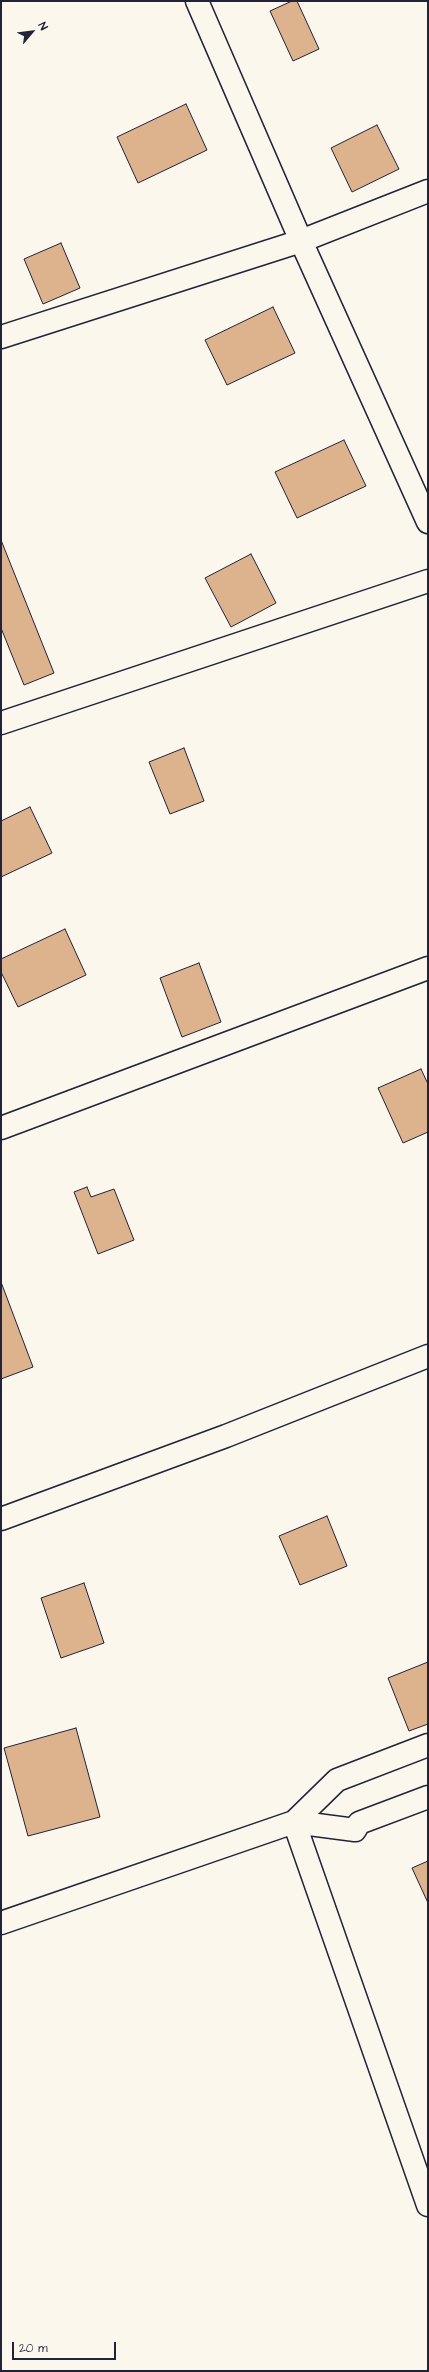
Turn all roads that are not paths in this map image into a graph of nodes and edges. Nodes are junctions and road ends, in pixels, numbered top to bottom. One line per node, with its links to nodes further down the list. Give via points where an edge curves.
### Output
1 (197, 1): 3 (street)
2 (428, 191): 3 (street)
3 (301, 241): 4 (street); 5 (street)
4 (1, 337)
5 (428, 522)
6 (428, 581): 7 (street)
7 (1, 723)
8 (428, 968): 9 (street)
9 (1, 1128)
10 (428, 1356): 11 (street, via 226,1436)
11 (1, 1520)
12 (428, 1745): 14 (street, via 337,1780)
13 (428, 1797): 14 (street, via 359,1823 355,1830)
14 (294, 1822): 15 (street); 16 (street)
15 (1, 1923)
16 (428, 2205)

